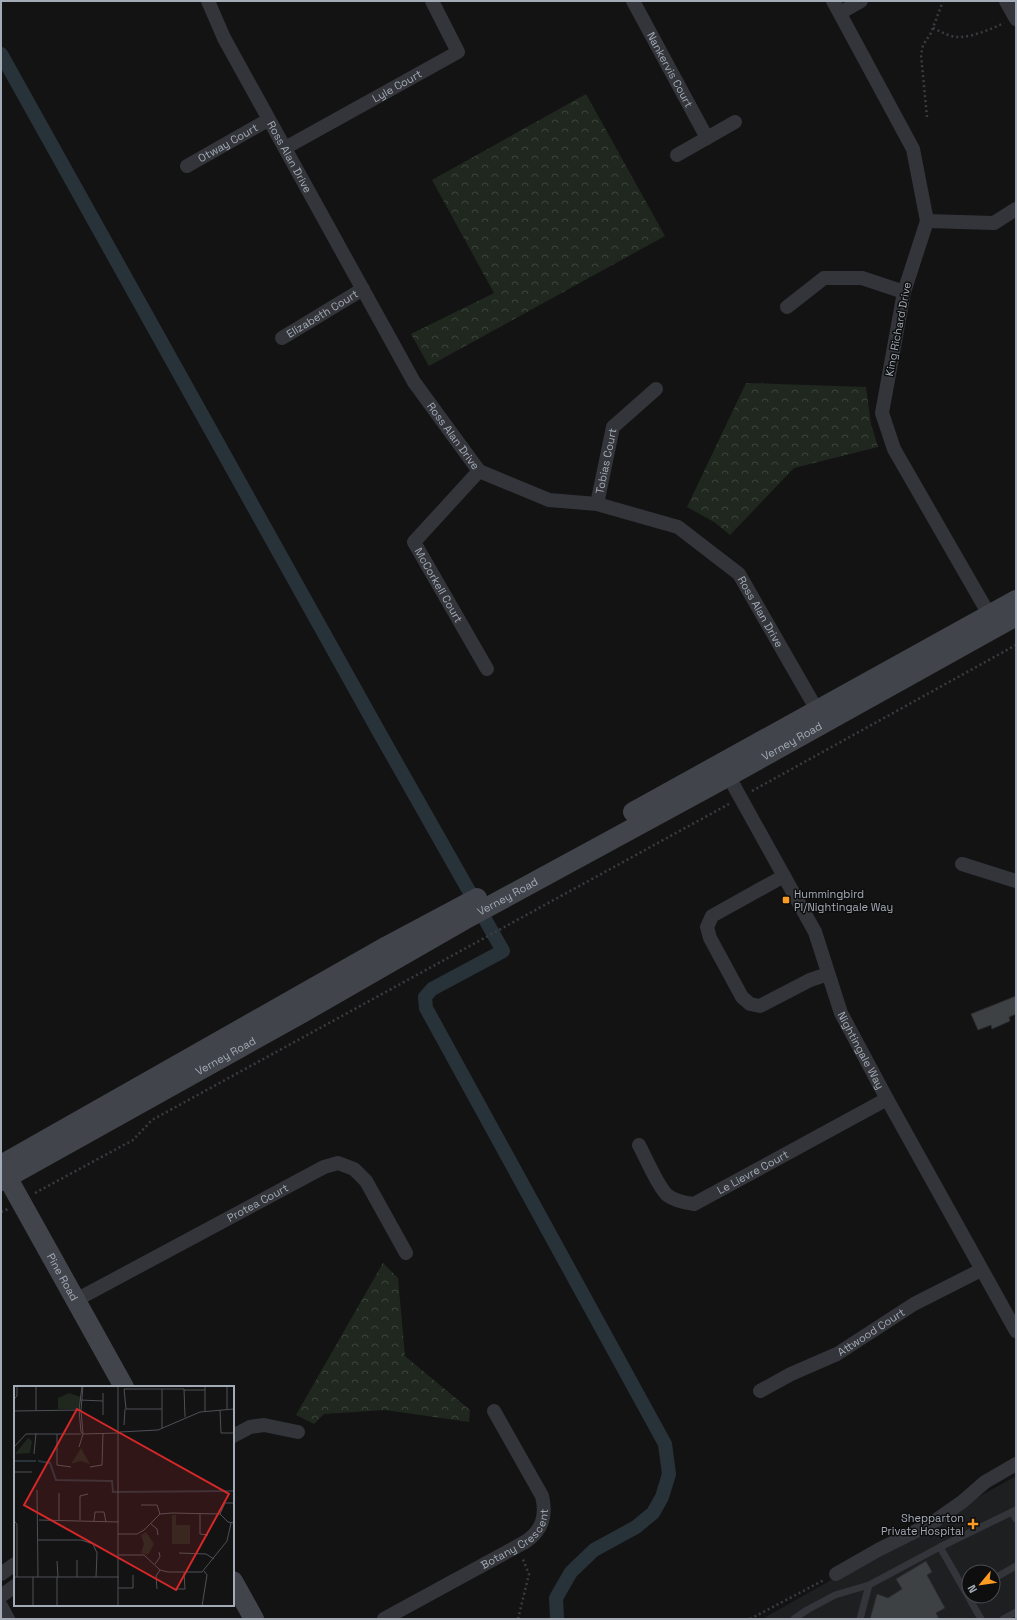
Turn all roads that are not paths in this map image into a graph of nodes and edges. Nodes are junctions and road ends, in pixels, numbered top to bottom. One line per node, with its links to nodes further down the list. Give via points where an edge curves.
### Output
1 (208, 1): 8 (street, Ross Alan Drive, via 224,38)
2 (432, 1): 11 (street, Lyle Court, via 458,52)
3 (633, 1): 10 (street, Nankervis Court)
4 (861, 1): 6 (street)
5 (1006, 1): 7 (street)
6 (836, 7): 15 (street, King Richard Drive, via 913,149)
7 (1016, 18)
8 (268, 120): 11 (street, Ross Alan Drive); 13 (street, Otway Court)
9 (735, 122): 10 (street)
10 (707, 138): 12 (street)
11 (285, 148): 16 (street, Ross Alan Drive)
12 (677, 155)
13 (187, 166)
14 (1016, 209): 15 (street, via 994,223)
15 (927, 221): 17 (street, King Richard Drive)
16 (363, 290): 19 (street, Elizabeth Court); 21 (street, Ross Alan Drive, via 414,382)
17 (904, 292): 18 (street, via 862,278 824,278); 25 (street, King Richard Drive, via 882,413 894,449)
18 (787, 307)
19 (282, 338)
20 (656, 389): 22 (street, Tobias Court, via 613,427)
21 (479, 471): 22 (street, Ross Alan Drive, via 549,500); 26 (street, McCorkell Court, via 414,542)
22 (597, 504): 27 (street, Ross Alan Drive, via 678,527 739,574)
23 (1016, 600): 25 (street, Verney Road)
24 (1016, 616): 25 (street, Verney Road)
25 (993, 621): 27 (street, Verney Road)
26 (487, 669)
27 (820, 716): 28 (street, Verney Road)
28 (725, 769): 30 (street, Nightingale Way); 35 (street, Verney Road, via 461,914 304,1012)
29 (962, 864): 31 (street)
30 (784, 876): 32 (street, Nightingale Way, via 816,932); 32 (street, via 712,916 707,927 710,938 742,997 753,1006 763,1005 810,980)
31 (1016, 881)
32 (828, 974): 33 (street, Nightingale Way, via 841,1013)
33 (887, 1099): 34 (street, Le Lievre Court, via 694,1204 681,1202 668,1195); 37 (street, Nightingale Way)
34 (639, 1145)
35 (3, 1172): 38 (street, Pine Road)
36 (406, 1253): 38 (street, Protea Court, via 366,1181 354,1169 338,1163 324,1167)
37 (981, 1270): 39 (street, Nightingale Way); 41 (street, Attwood Court, via 914,1304 837,1354 797,1371)
38 (76, 1300): 40 (street, Pine Road)
39 (1016, 1331)
40 (123, 1386)
41 (760, 1391)
42 (494, 1411): 64 (street, Botany Crescent, via 542,1496 544,1517 539,1530 530,1538)
43 (298, 1432): 44 (street, via 264,1425 250,1426)
44 (234, 1435)
45 (1016, 1464): 52 (street, via 985,1482 932,1523)
46 (1014, 1511): 47 (lane); 48 (lane)
47 (1016, 1519)
48 (940, 1547): 54 (lane); 56 (lane)
49 (14, 1565): 51 (street)
50 (1016, 1566): 53 (lane)
51 (1, 1574)
52 (836, 1574)
53 (1001, 1574)
54 (961, 1581)
55 (234, 1583): 63 (street)
56 (869, 1585): 65 (lane, via 835,1595); 66 (lane)
57 (14, 1587): 58 (street)
58 (1, 1596)
59 (974, 1604): 67 (lane)
60 (1, 1606): 62 (street)
61 (1016, 1612): 68 (lane)
62 (8, 1619)
63 (254, 1619)
64 (384, 1619)
65 (794, 1619)
66 (860, 1619)
67 (981, 1619)
68 (1003, 1619)

